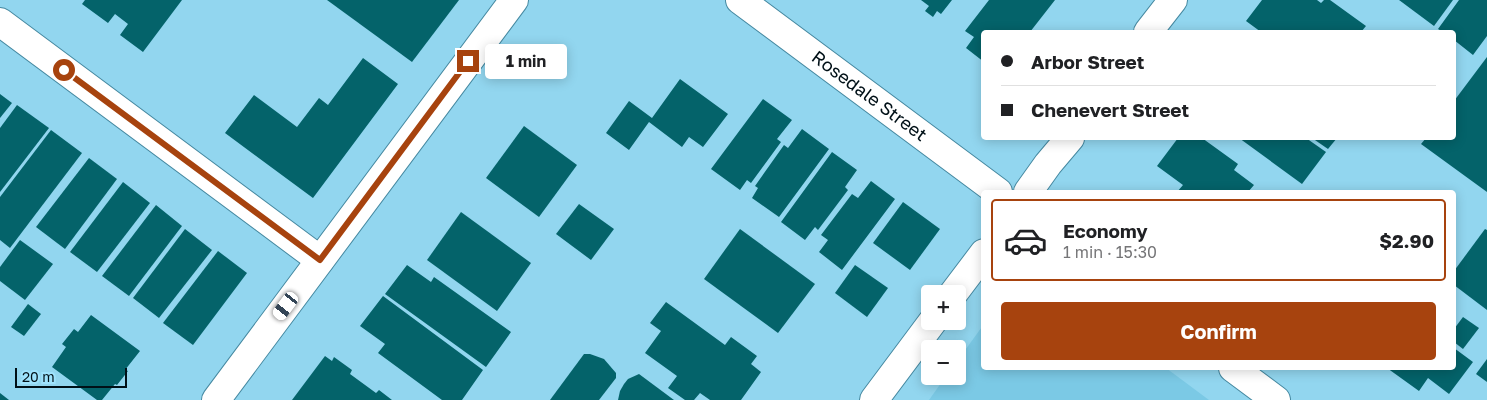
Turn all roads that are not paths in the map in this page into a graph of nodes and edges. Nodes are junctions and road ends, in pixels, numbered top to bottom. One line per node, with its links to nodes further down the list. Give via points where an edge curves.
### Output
1 (514, 0): 10 (street)
2 (740, 0): 7 (street, Rosedale Street)
3 (1172, 0): 5 (street)
4 (0, 22): 10 (street)
5 (1150, 30)
6 (1068, 140): 8 (street)
7 (995, 190)
8 (1029, 190)
9 (981, 257): 11 (street)
10 (320, 260): 14 (street)
11 (961, 285)
12 (926, 330): 15 (street)
13 (1236, 370): 16 (street)
14 (216, 400)
15 (874, 400)
16 (1276, 400)

